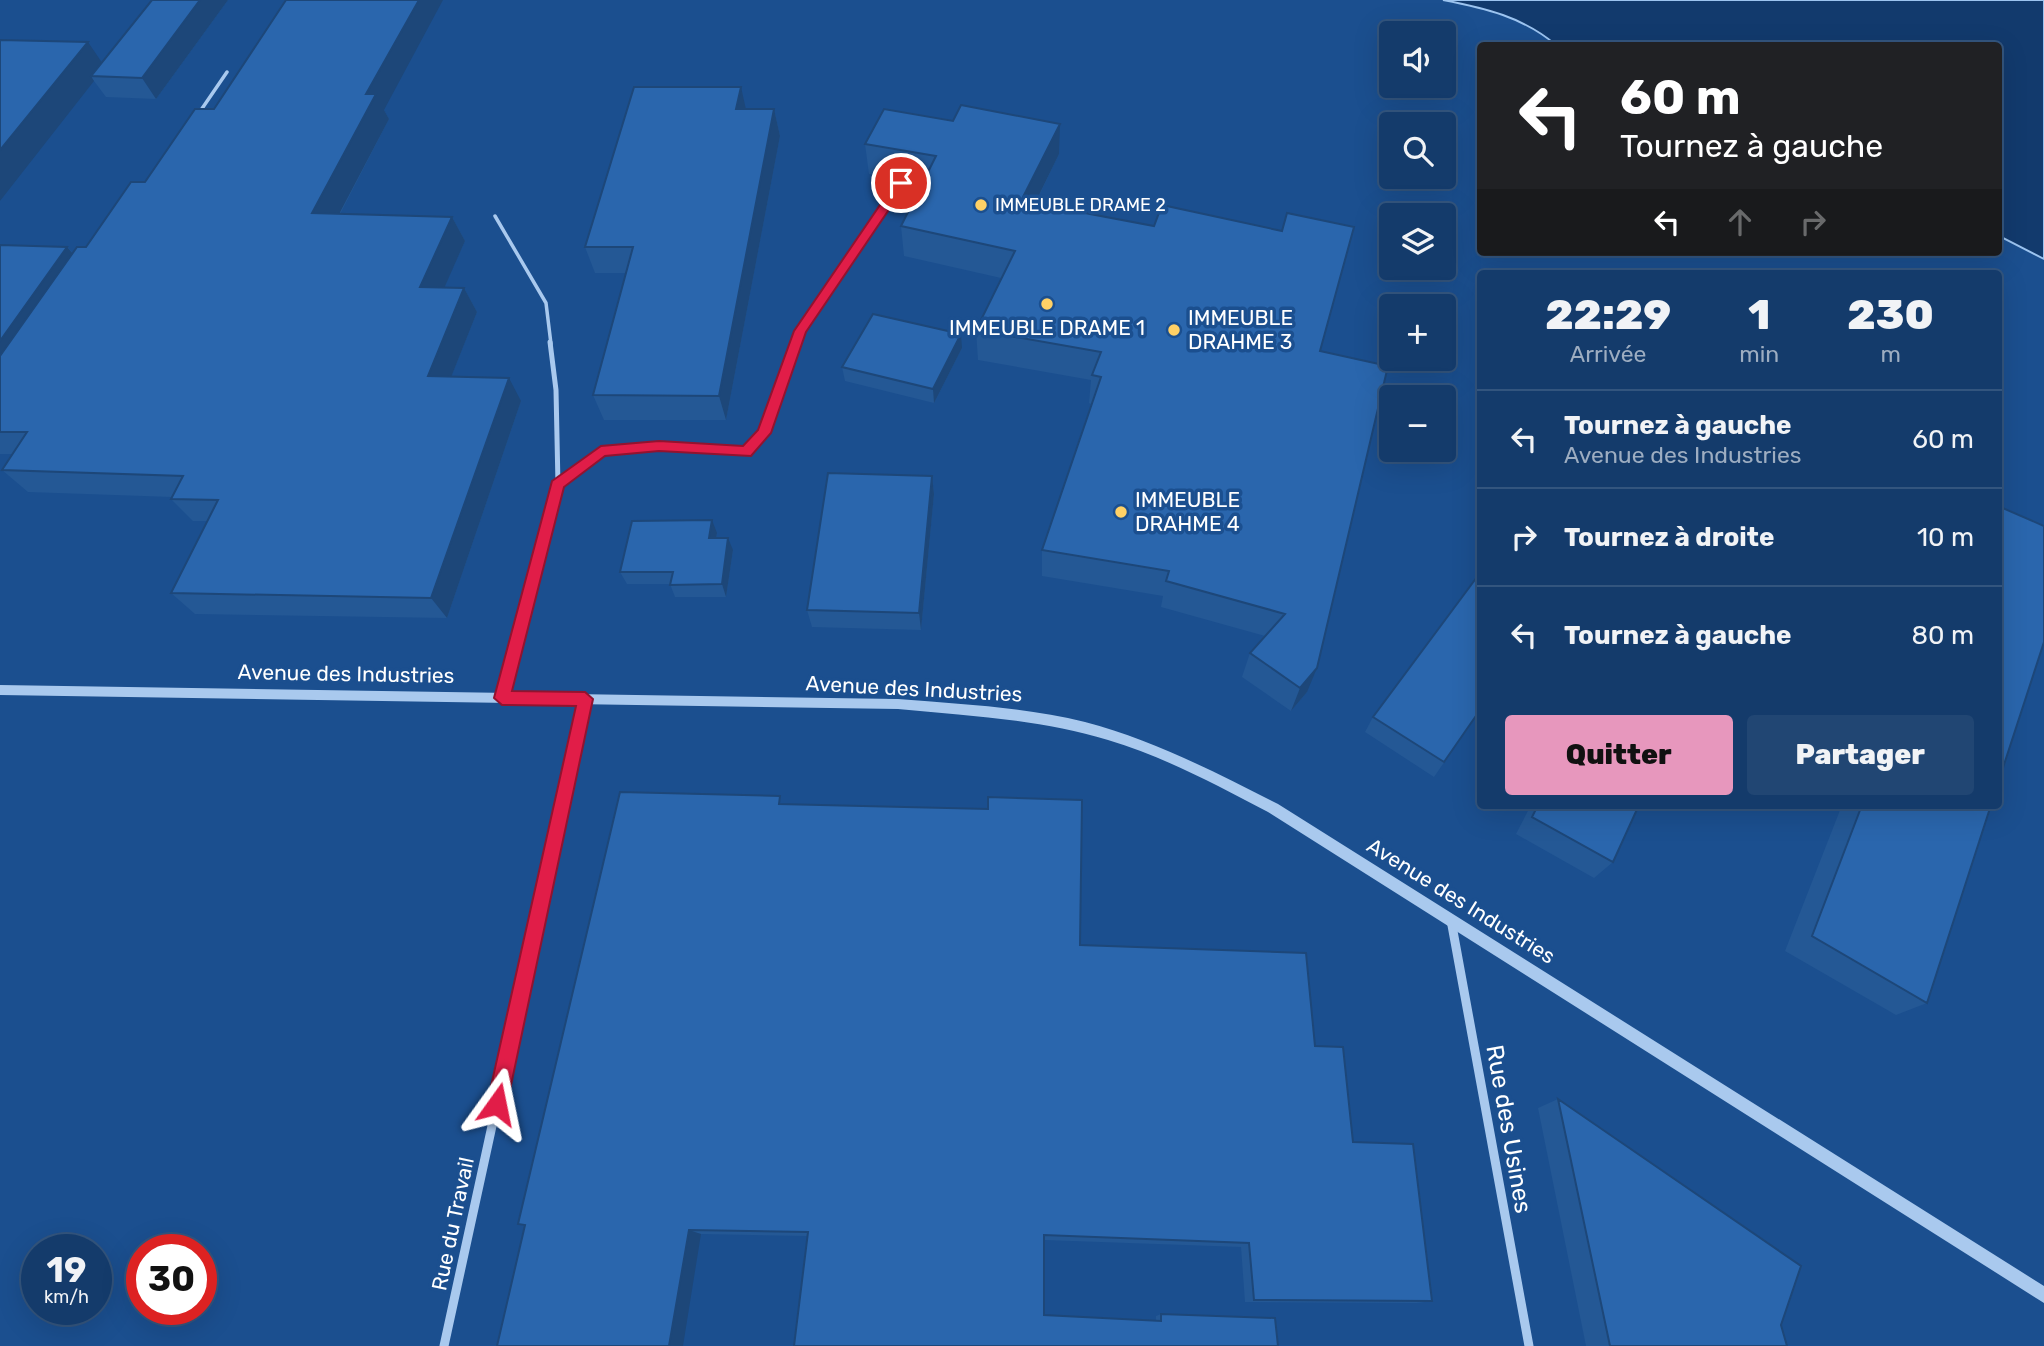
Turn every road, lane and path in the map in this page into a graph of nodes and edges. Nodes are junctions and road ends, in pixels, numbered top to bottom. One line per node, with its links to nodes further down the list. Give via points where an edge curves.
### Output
1 (227, 72): 2 (lane)
2 (197, 117)
3 (901, 183): 5 (lane, via 800,331 764,433 746,452 659,446 601,452)
4 (495, 216): 5 (lane, via 546,303 556,390)
5 (558, 485): 7 (lane)
6 (0, 690): 7 (street, Avenue des Industries)
7 (502, 698): 8 (street, Avenue des Industries)
8 (585, 699): 9 (street, Avenue des Industries, via 898,704 1034,717 1108,734 1185,764 1273,808); 11 (street, Rue du Travail)
9 (1450, 919): 10 (street, Avenue des Industries); 12 (street, Rue des Usines)
10 (2044, 1295)
11 (444, 1346)
12 (1529, 1346)

